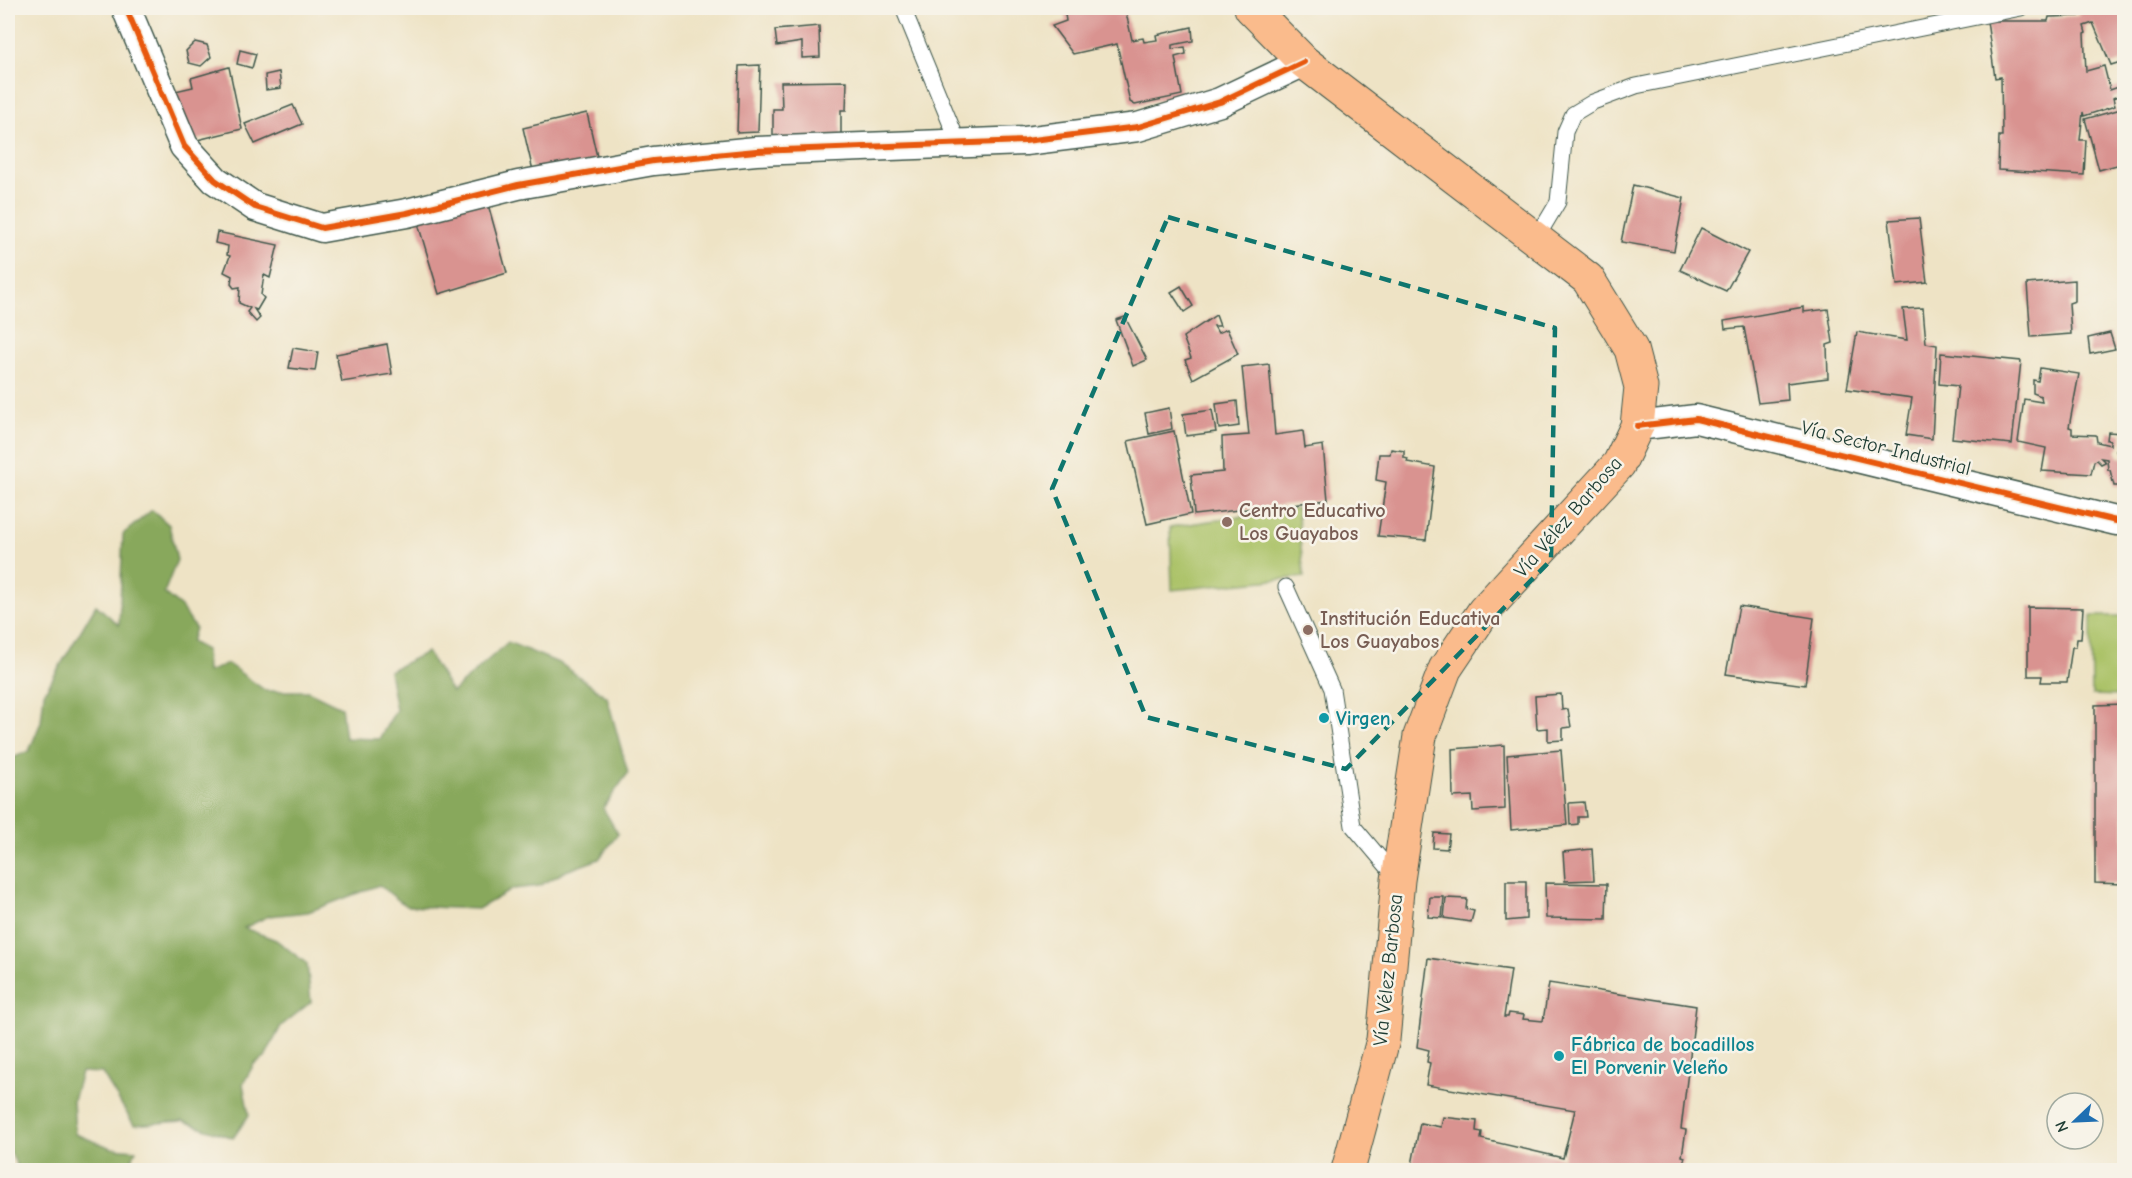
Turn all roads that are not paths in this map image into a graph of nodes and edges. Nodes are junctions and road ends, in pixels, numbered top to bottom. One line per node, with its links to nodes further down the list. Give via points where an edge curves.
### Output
1 (126, 8): 6 (street, via 184,146 214,180 255,207 322,228 407,213 518,185 652,161 756,151)
2 (903, 8): 6 (lane)
3 (1251, 8): 5 (main road, Vía Vélez Barbosa)
4 (2021, 8): 7 (lane, via 1636,86 1593,102 1573,114 1565,132 1558,202)
5 (1304, 62): 6 (street, via 1220,102 1138,127 1025,141); 7 (main road, Vía Vélez Barbosa)
6 (958, 142)
7 (1536, 239): 8 (main road, Vía Vélez Barbosa, via 1588,279 1631,349 1641,387)
8 (1637, 426): 9 (street, Vía Sector Industrial, via 1696,419); 11 (main road, Vía Vélez Barbosa, via 1619,464 1484,611 1445,669 1420,736)
9 (2124, 520)
10 (1286, 587): 11 (lane, via 1332,689 1353,826)
11 (1398, 880): 12 (main road, Vía Vélez Barbosa, via 1383,1040)
12 (1348, 1170)

